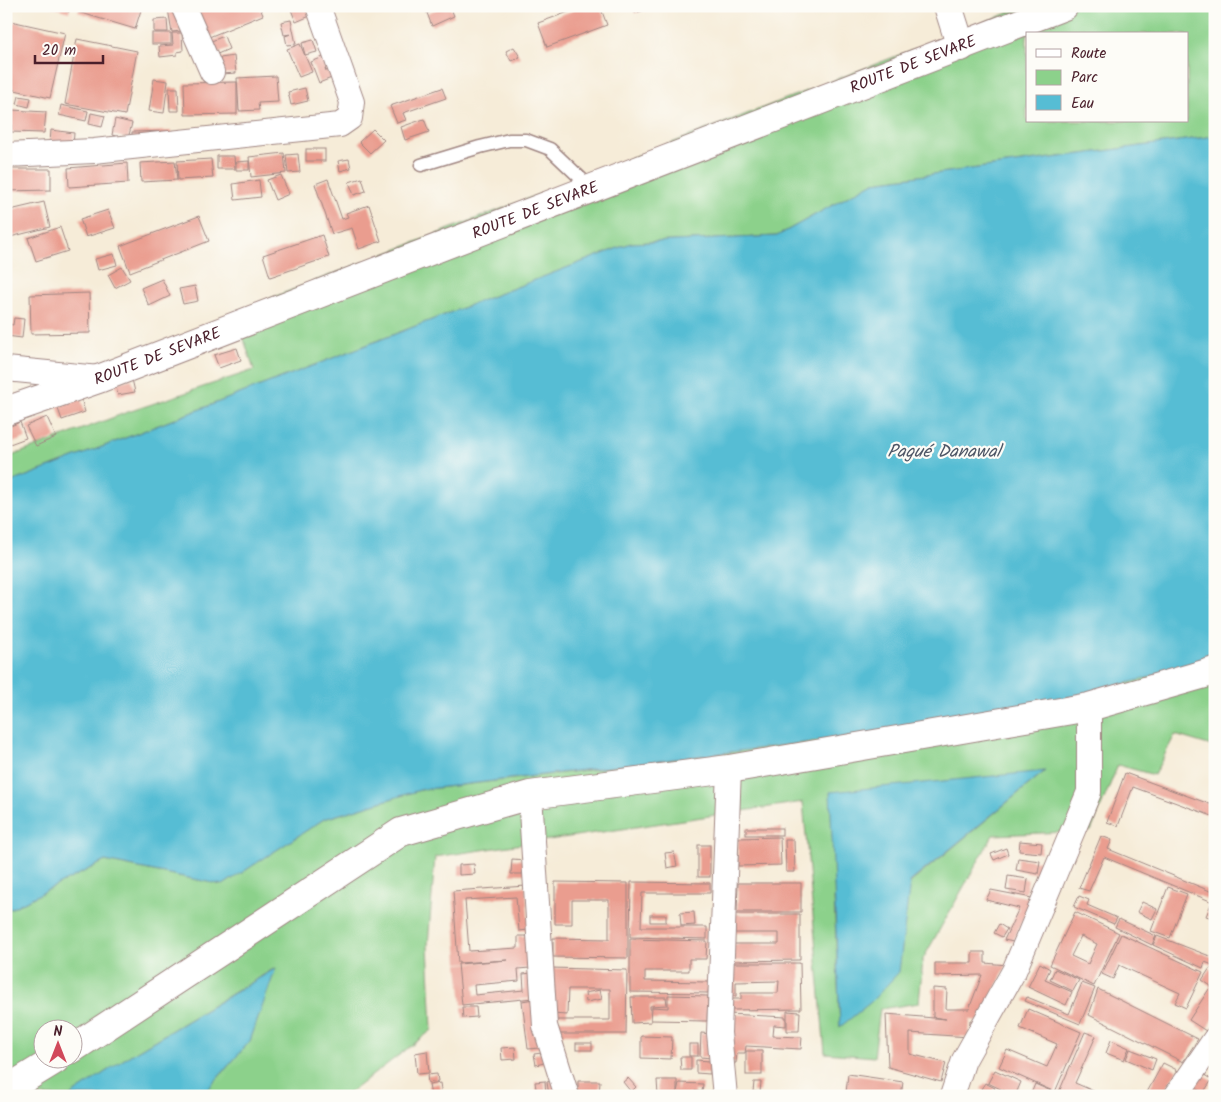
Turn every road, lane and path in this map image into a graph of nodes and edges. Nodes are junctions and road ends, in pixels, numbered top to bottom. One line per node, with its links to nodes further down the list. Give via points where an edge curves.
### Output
1 (183, 6): 6 (street)
2 (318, 6): 7 (street, via 352,102 350,118 340,125 94,151)
3 (948, 6): 5 (street)
4 (1064, 6): 5 (street, ROUTE DE SEVARE)
5 (961, 47): 9 (street, ROUTE DE SEVARE)
6 (212, 72)
7 (6, 155)
8 (421, 165): 9 (lane, via 509,140 526,140 550,149)
9 (591, 188): 11 (street, ROUTE DE SEVARE)
10 (6, 369): 11 (street)
11 (101, 378): 12 (street, ROUTE DE SEVARE)
12 (6, 411)
13 (1215, 671): 14 (street)
14 (1089, 707): 15 (street); 23 (street, via 1090,792 1014,970 964,1060)
15 (729, 769): 16 (street); 22 (street, via 719,1032)
16 (530, 795): 18 (street, via 401,832); 21 (street, via 545,1026)
17 (1215, 1039): 24 (street)
18 (82, 1042)
19 (39, 1070): 20 (street)
20 (6, 1090)
21 (567, 1096)
22 (725, 1096)
23 (952, 1096)
24 (1176, 1096)

